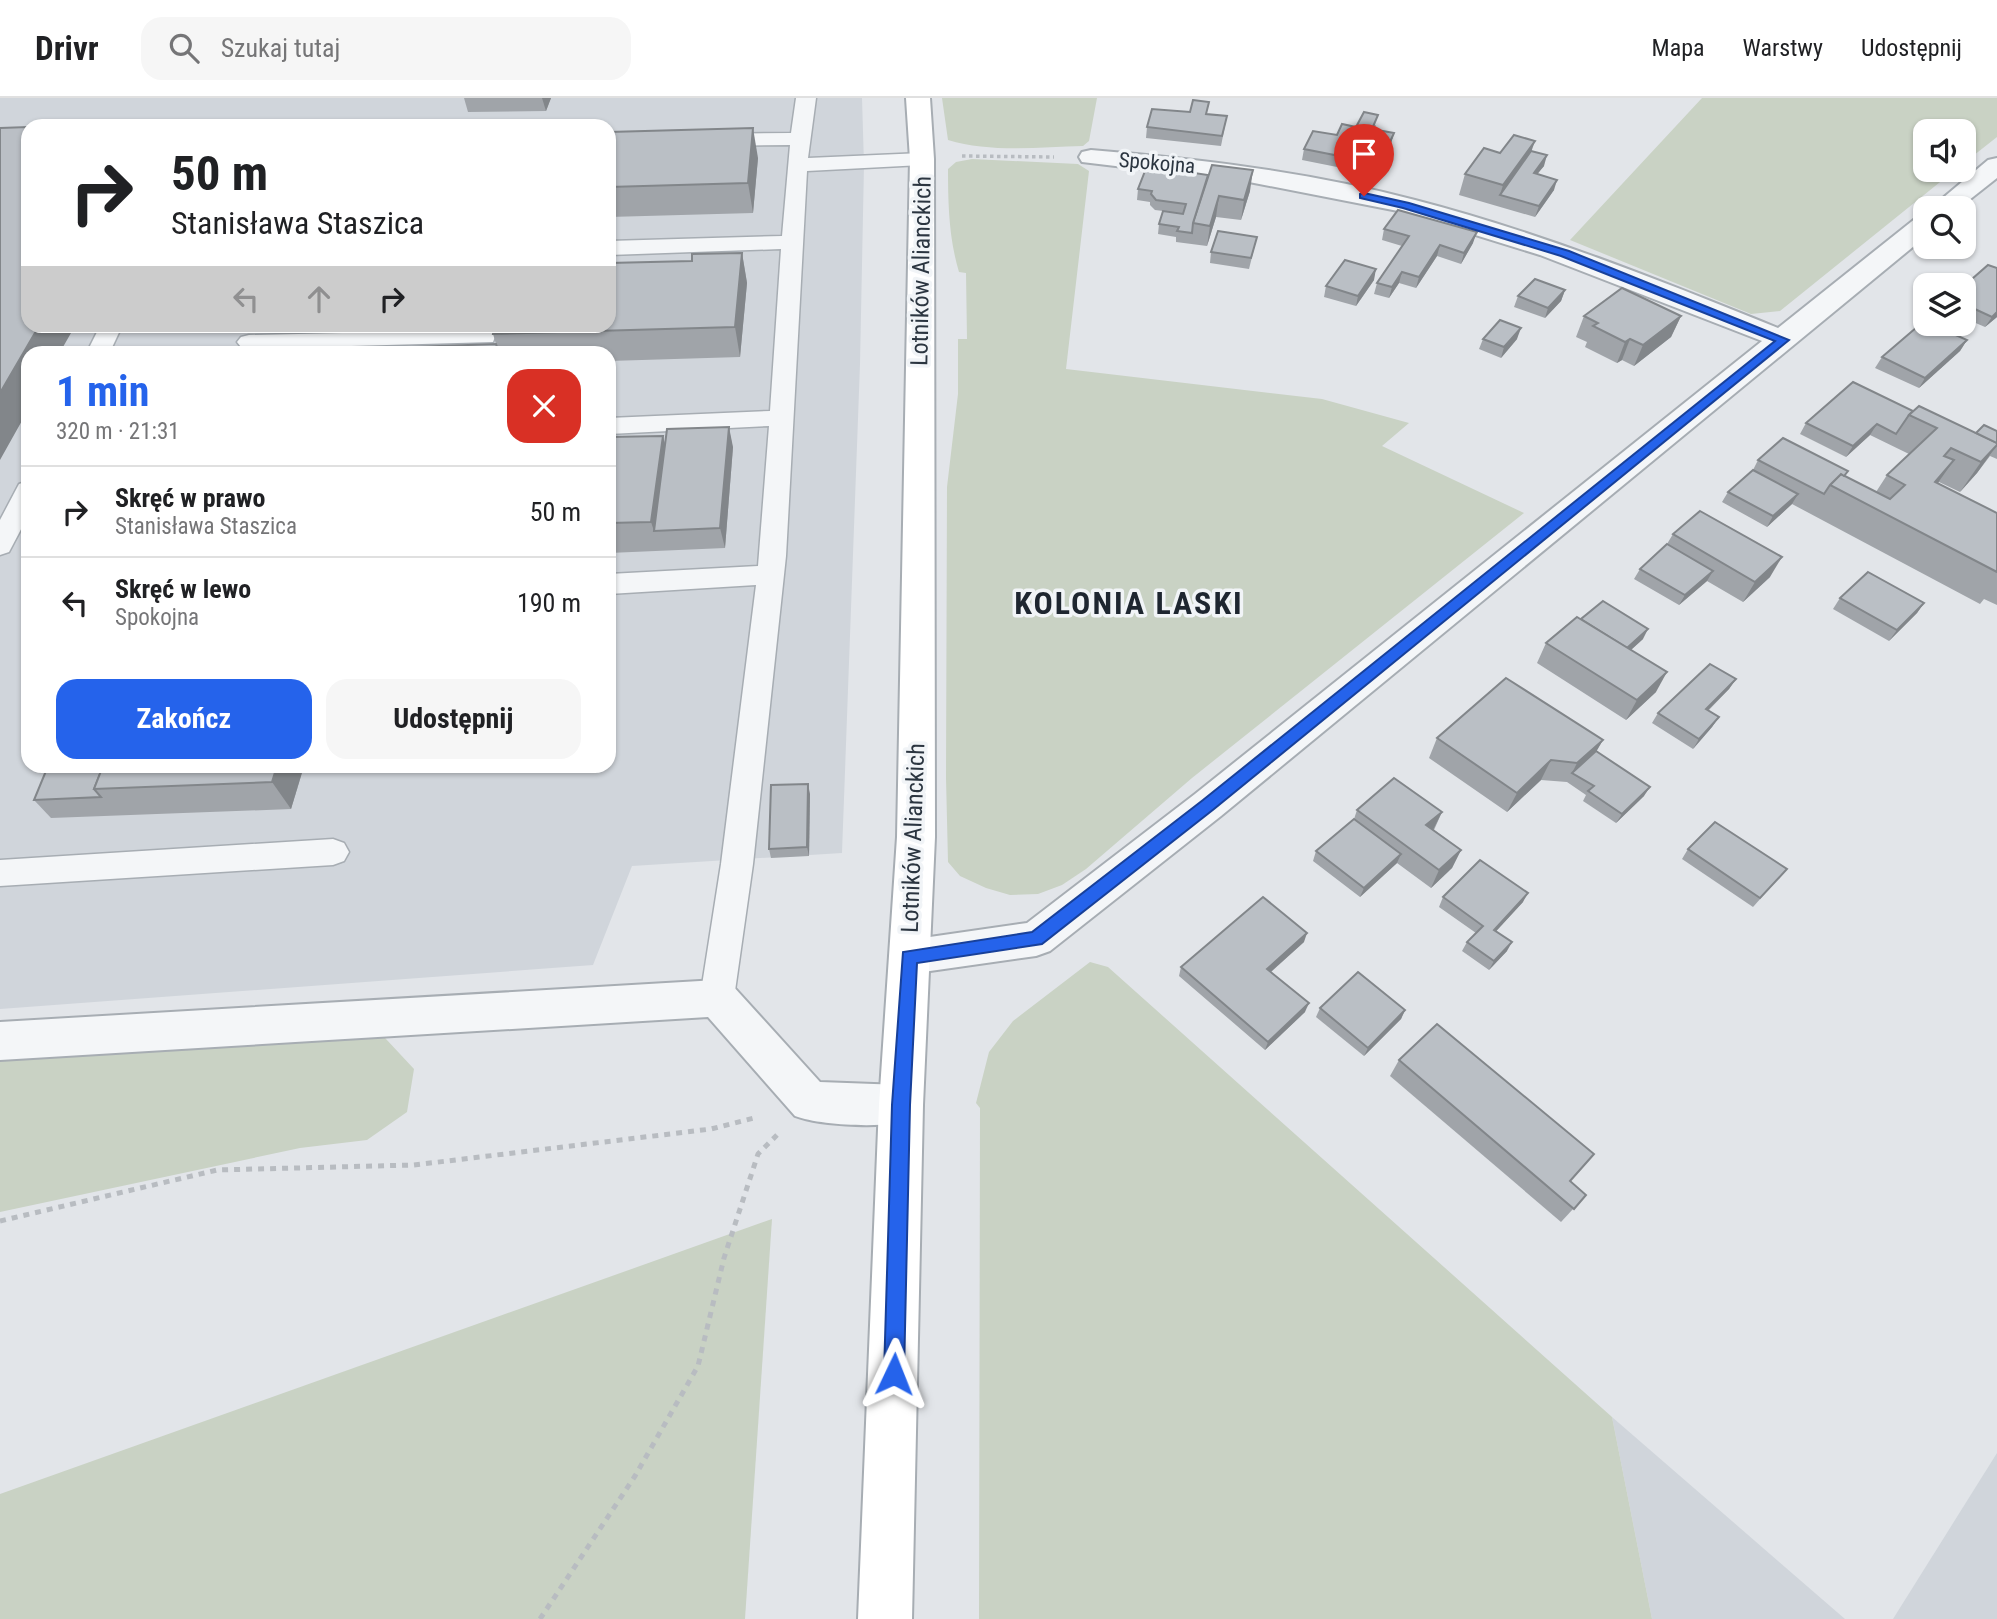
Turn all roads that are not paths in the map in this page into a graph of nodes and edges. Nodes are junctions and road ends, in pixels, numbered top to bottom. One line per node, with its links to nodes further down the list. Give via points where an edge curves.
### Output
1 (806, 98): 4 (lane)
2 (918, 98): 6 (main road, Lotników Alianckich)
3 (691, 141): 4 (lane)
4 (798, 152): 6 (lane); 10 (lane)
5 (1091, 158): 13 (street, Spokojna, via 1209,168 1405,205 1565,254)
6 (922, 159): 23 (main road, Lotników Alianckich, via 916,837)
7 (1997, 165): 8 (street)
8 (1959, 196)
9 (1913, 234): 13 (street)
10 (792, 242): 11 (lane); 15 (lane)
11 (616, 248)
12 (486, 333): 14 (lane, via 485,337)
13 (1783, 340): 23 (street, via 1036,939)
14 (249, 342)
15 (782, 418): 16 (lane); 19 (lane)
16 (616, 425)
17 (21, 504): 18 (lane)
18 (0, 546)
19 (771, 575): 20 (lane); 24 (lane)
20 (616, 584)
21 (332, 852): 22 (lane)
22 (0, 873)
23 (909, 957): 26 (main road, Lotników Alianckich)
24 (717, 998): 25 (street); 26 (street, via 810,1102)
25 (0, 1041)
26 (901, 1105): 27 (main road, Lotników Alianckich)
27 (885, 1619)

